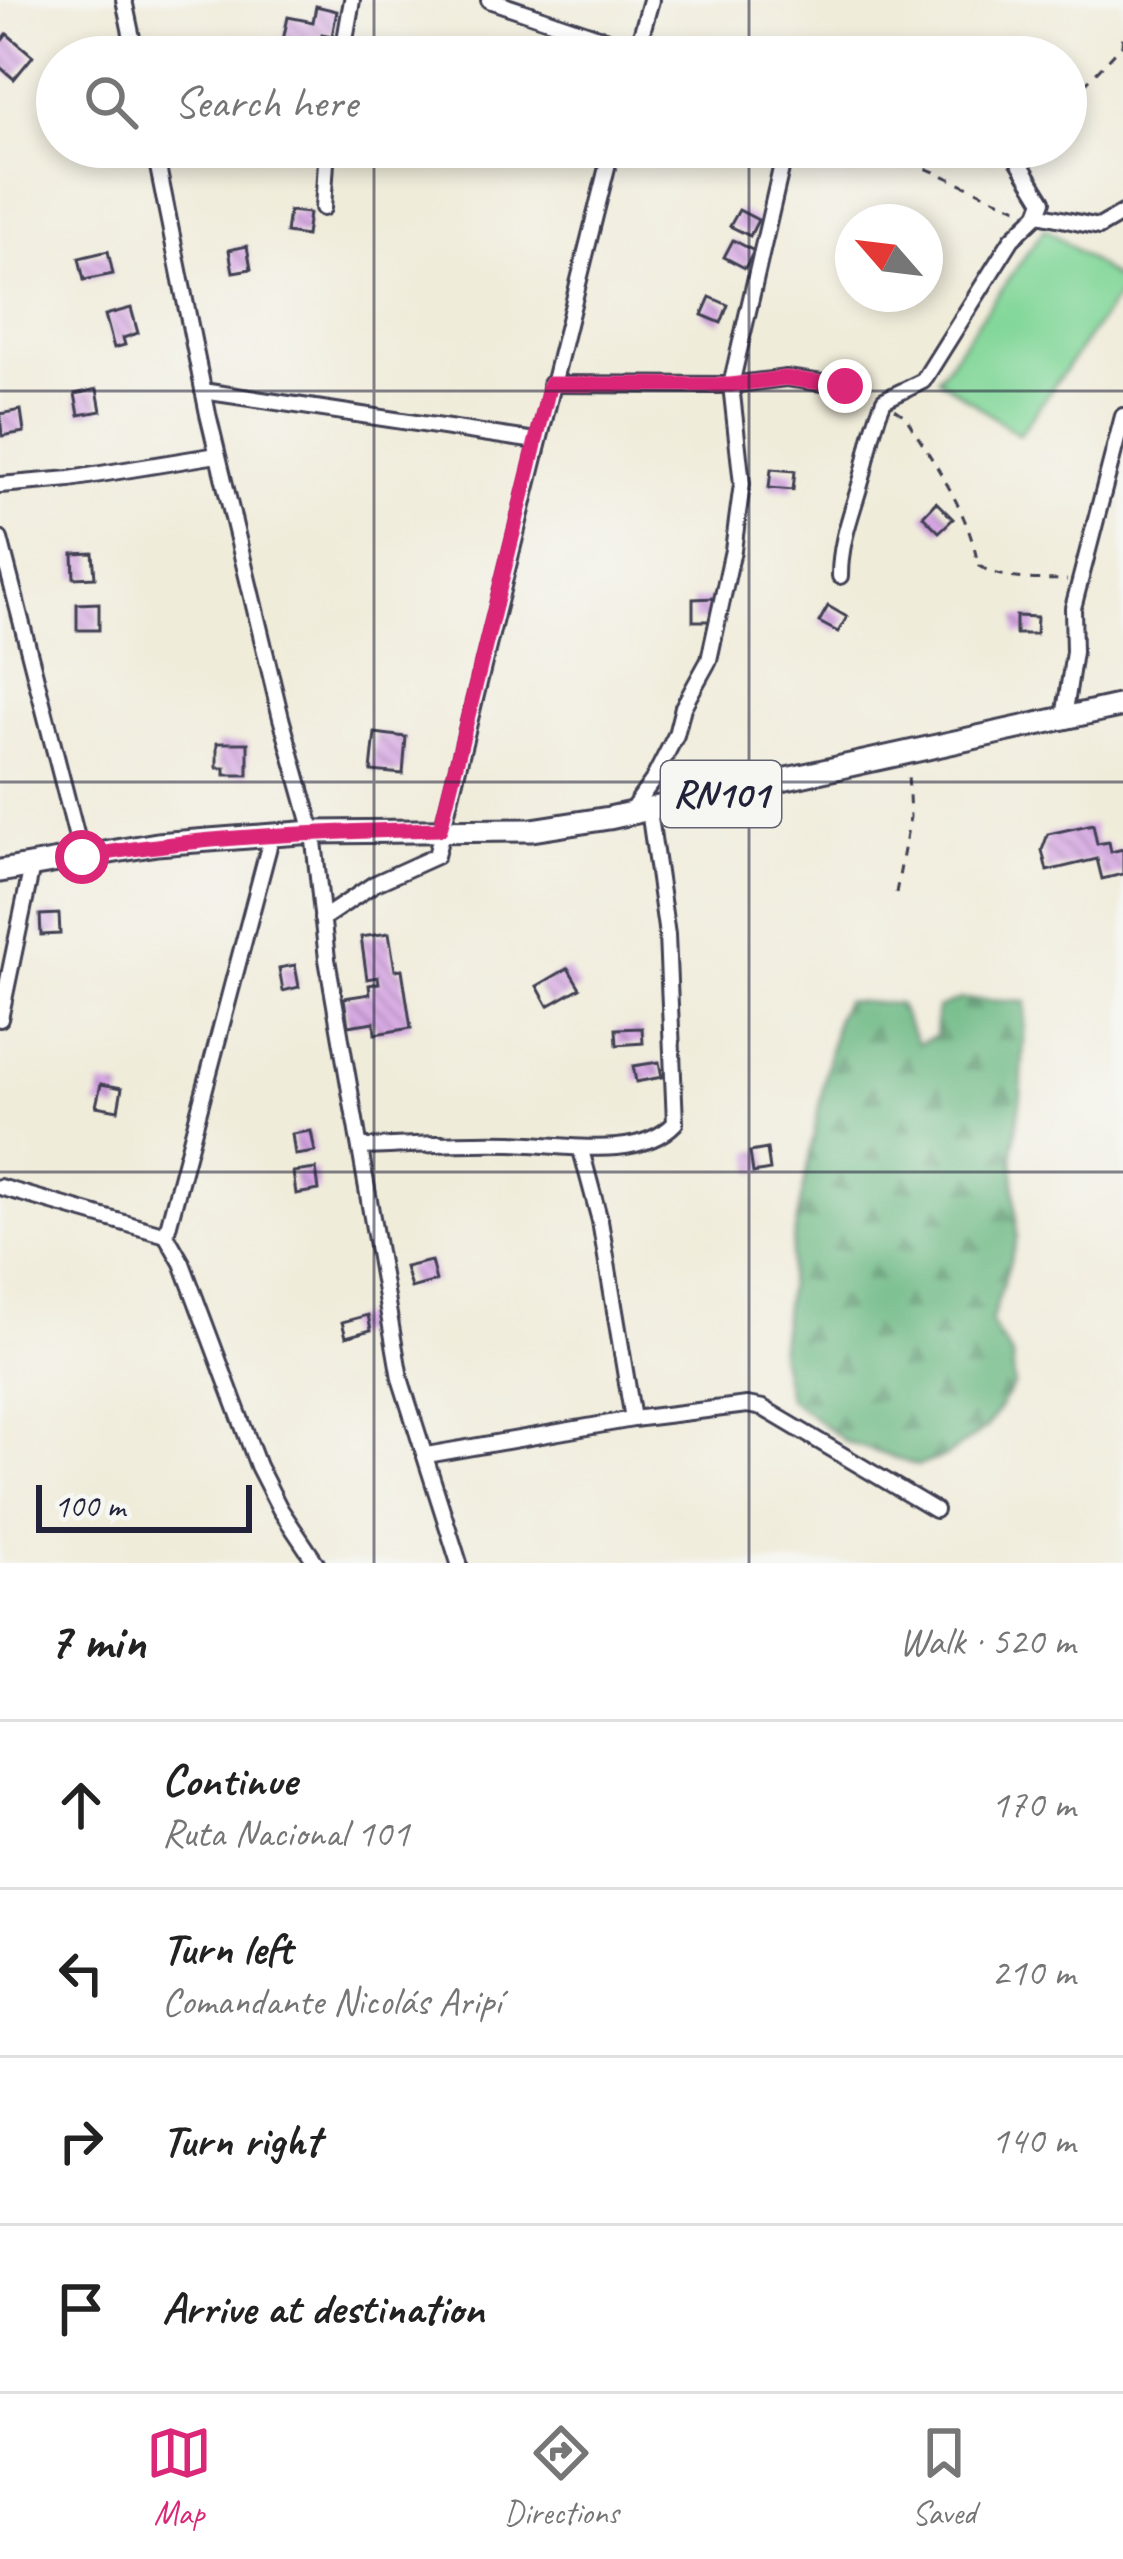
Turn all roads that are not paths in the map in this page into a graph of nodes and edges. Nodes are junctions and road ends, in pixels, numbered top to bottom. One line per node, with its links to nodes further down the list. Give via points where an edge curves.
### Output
1 (124, 0): 5 (street)
2 (352, 0): 6 (street)
3 (489, 0): 7 (street)
4 (651, 0): 8 (street)
5 (132, 36)
6 (346, 36)
7 (589, 36)
8 (641, 36)
9 (158, 168): 20 (street)
10 (326, 168): 14 (street)
11 (607, 168): 17 (street)
12 (781, 168): 18 (street)
13 (1023, 168): 15 (street, via 1043,200)
14 (323, 208)
15 (1031, 213): 16 (street, via 1100,227); 28 (street, via 923,381 884,400 840,544)
16 (1123, 213)
17 (550, 384): 18 (street); 22 (street)
18 (730, 385): 19 (street, via 785,378); 31 (street, via 742,484 710,660)
19 (845, 386)
20 (203, 391): 22 (street); 23 (street)
21 (1123, 416): 24 (street)
22 (536, 441): 32 (street)
23 (217, 455): 25 (street); 33 (street)
24 (1104, 484): 26 (street); 30 (street, via 1073,608)
25 (0, 485)
26 (1123, 488)
27 (0, 539): 35 (street)
28 (840, 575)
29 (1123, 705): 30 (main road, RN101)
30 (1064, 718): 31 (main road, RN101)
31 (639, 812): 32 (main road, RN101, via 532,830); 41 (street, via 667,935 675,1123 661,1139)
32 (440, 829): 33 (main road, RN101); 38 (street, via 436,856)
33 (313, 832): 34 (main road, RN101); 38 (street)
34 (272, 835): 35 (main road, RN101); 43 (street)
35 (82, 857): 36 (main road, RN101)
36 (32, 866): 37 (main road, RN101); 39 (street)
37 (0, 872)
38 (322, 919): 40 (street)
39 (0, 1019)
40 (360, 1147): 41 (street, via 513,1143); 45 (street, via 400,1378)
41 (581, 1150): 44 (street)
42 (0, 1187): 43 (street)
43 (166, 1234): 47 (street, via 258,1466)
44 (633, 1419): 45 (street); 46 (street, via 763,1408)
45 (428, 1455): 48 (street)
46 (935, 1510)
47 (316, 1563)
48 (459, 1563)

